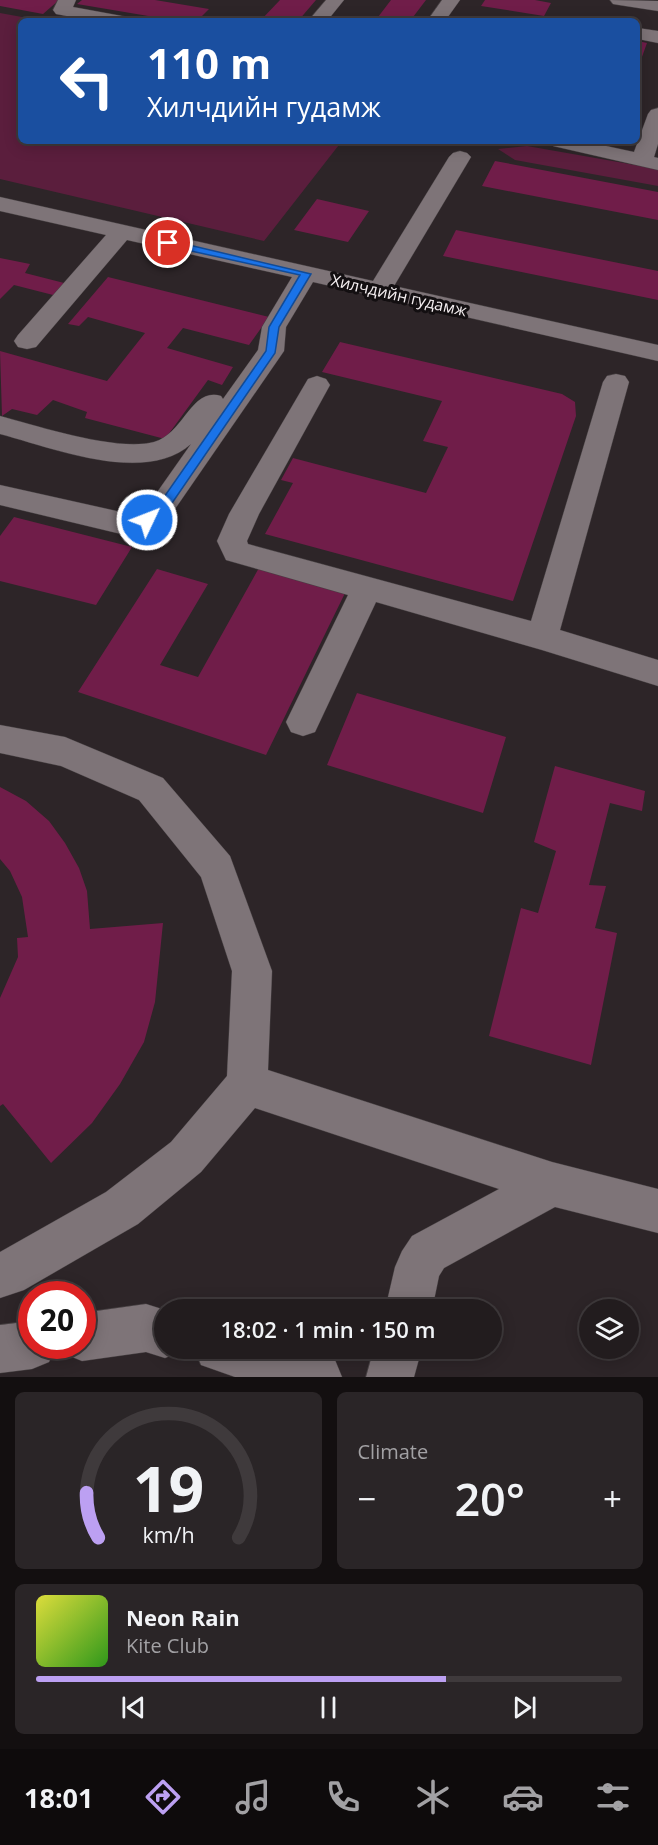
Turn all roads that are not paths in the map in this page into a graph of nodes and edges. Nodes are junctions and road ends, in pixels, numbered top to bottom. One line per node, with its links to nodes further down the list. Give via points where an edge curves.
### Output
1 (67, 0): 6 (street, via 62,10)
2 (335, 0): 7 (street)
3 (452, 0): 8 (street)
4 (629, 1): 5 (street)
5 (658, 6)
6 (106, 18)
7 (320, 18)
8 (438, 18)
9 (640, 34): 10 (street)
10 (658, 37)
11 (658, 114): 14 (street)
12 (569, 144): 14 (street)
13 (460, 157): 18 (street)
14 (650, 162)
15 (0, 204): 16 (street, Хилчдийн гудамж)
16 (121, 232): 17 (street, Хилчдийн гудамж); 19 (street)
17 (306, 274): 18 (street, Хилчдийн гудамж); 20 (street, via 274,327)
18 (379, 290): 21 (street, Хилчдийн гудамж)
19 (27, 340)
20 (274, 340): 24 (street, via 250,347 184,436 166,449 126,454); 25 (street, via 265,360 156,514 136,523 121,523)
21 (658, 353)
22 (616, 382): 27 (street)
23 (317, 385): 26 (street, via 232,541 237,552)
24 (0, 425)
25 (0, 495)
26 (367, 588): 27 (street); 29 (street)
27 (542, 637): 28 (street)
28 (658, 674)
29 (303, 722)
30 (0, 739): 31 (street, via 65,752 151,789 217,868 252,971)
31 (248, 1084): 32 (street); 34 (street, via 186,1157 122,1208)
32 (552, 1184): 33 (street); 35 (street, via 428,1252 418,1268)
33 (658, 1211)
34 (0, 1275)
35 (411, 1299)
36 (154, 1331): 37 (street, via 146,1328)
37 (96, 1335)
38 (18, 1347): 39 (street)
39 (0, 1349)
40 (256, 1359): 42 (street)
41 (395, 1359): 43 (street)
42 (318, 1377)
43 (390, 1377)

